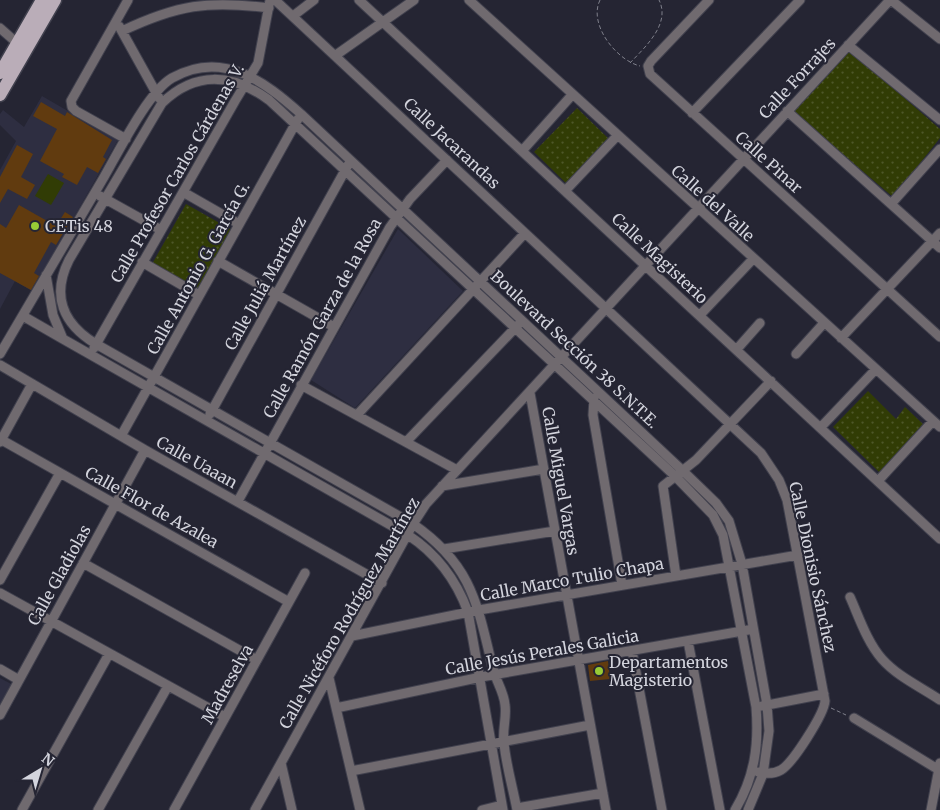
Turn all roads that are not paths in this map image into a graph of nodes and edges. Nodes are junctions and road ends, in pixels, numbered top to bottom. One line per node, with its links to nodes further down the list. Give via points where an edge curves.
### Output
1 (42, 0): 19 (main road)
2 (55, 0): 26 (main road)
3 (128, 0): 14 (street)
4 (275, 0): 13 (street, Calle Jacarandas)
5 (314, 0): 13 (street)
6 (359, 0): 15 (street, Calle Magisterio)
7 (414, 0): 15 (street)
8 (469, 0): 27 (street, Calle del Valle)
9 (709, 0): 30 (street, Calle Pinar, via 648,66 652,77)
10 (800, 0): 30 (street)
11 (891, 0): 18 (street); 20 (street, Calle Forrajes)
12 (270, 4): 17 (street, via 204,2 170,11); 23 (street, Calle Profesor Carlos Cárdenas V., via 260,56)
13 (293, 16): 21 (street, Calle Jacarandas)
14 (116, 21): 17 (street); 35 (street, via 70,101 72,107)
15 (383, 22): 21 (street); 37 (street, Calle Magisterio)
16 (0, 28): 19 (street)
17 (122, 31): 25 (street)
18 (940, 39)
19 (17, 43): 22 (main road)
20 (848, 45): 29 (street, Calle Forrajes); 32 (street)
21 (336, 55): 40 (street, Calle Jacarandas)
22 (0, 73)
23 (252, 76): 24 (street, Calle Profesor Carlos Cárdenas V.); 25 (street, Boulevard Sección 38 S.N.T.E., via 225,69 195,70 172,78); 31 (street, Boulevard Sección 38 S.N.T.E.)
24 (245, 85): 28 (street, Boulevard Sección 38 S.N.T.E., via 220,79 196,82 178,90); 33 (street, Boulevard Sección 38 S.N.T.E.); 44 (street, Calle Profesor Carlos Cárdenas V.)
25 (156, 93): 28 (street); 35 (street, Boulevard Sección 38 S.N.T.E.)
26 (0, 95)
27 (572, 95): 34 (street, Calle del Valle); 37 (street)
28 (162, 103): 45 (street)
29 (787, 111): 38 (street, Calle Forrajes); 46 (street)
30 (692, 113): 38 (street, Calle Pinar)
31 (301, 114): 33 (street, Calle Antonio G. García G.); 39 (street, Boulevard Sección 38 S.N.T.E.)
32 (940, 120)
33 (296, 123): 41 (street, Boulevard Sección 38 S.N.T.E.); 50 (street, Calle Antonio G. García G.)
34 (617, 136): 42 (street); 48 (street, Calle del Valle)
35 (126, 139): 43 (street, Boulevard Sección 38 S.N.T.E.)
36 (940, 149): 46 (street)
37 (522, 151): 42 (street, Calle Magisterio)
38 (742, 158): 48 (street, Calle Forrajes); 62 (street, Calle Pinar)
39 (350, 160): 41 (street, Calle Juliá Martínez); 47 (street, Boulevard Sección 38 S.N.T.E.)
40 (448, 160): 47 (street, Calle Ramón Garza de la Rosa); 52 (street, Calle Jacarandas)
41 (345, 170): 49 (street, Boulevard Sección 38 S.N.T.E.); 64 (street, Calle Juliá Martínez)
42 (565, 191): 59 (street, Calle Magisterio)
43 (94, 192): 45 (street); 60 (street, Boulevard Sección 38 S.N.T.E.)
44 (183, 192): 50 (street); 51 (street, Calle Profesor Carlos Cárdenas V.)
45 (104, 198): 51 (street); 77 (street, via 65,268 61,282 63,310 73,327)
46 (891, 204): 54 (street)
47 (402, 209): 49 (street, Calle Ramón Garza de la Rosa); 61 (street, Boulevard Sección 38 S.N.T.E.)
48 (697, 209): 56 (street, Calle del Valle); 59 (street, Calle Forrajes)
49 (396, 217): 63 (street, Boulevard Sección 38 S.N.T.E.); 72 (street, Calle Ramón Garza de la Rosa)
50 (239, 224): 57 (street, Calle Antonio G. García G.)
51 (161, 230): 58 (street, Calle Profesor Carlos Cárdenas V.)
52 (525, 233): 61 (street); 66 (street, Calle Jacarandas)
53 (940, 233): 54 (street)
54 (932, 241): 55 (street); 62 (street)
55 (940, 248)
56 (752, 259): 67 (street); 71 (street, Calle del Valle)
57 (218, 261): 64 (street); 65 (street, Calle Antonio G. García G.)
58 (142, 262): 65 (street); 77 (street, Calle Profesor Carlos Cárdenas V.)
59 (646, 266): 66 (street, Calle Forrajes); 67 (street, Calle Magisterio)
60 (46, 275): 68 (street, Boulevard Sección 38 S.N.T.E.); 76 (street, via 50,303)
61 (480, 282): 63 (street); 69 (street, Boulevard Sección 38 S.N.T.E.)
62 (887, 289): 74 (street, Calle Pinar); 75 (street)
63 (473, 290): 73 (street, Boulevard Sección 38 S.N.T.E.); 95 (street)
64 (276, 294): 72 (street); 94 (street, Calle Juliá Martínez)
65 (200, 295): 86 (street, Calle Antonio G. García G.)
66 (606, 310): 82 (street, Calle Nicéforo Rodríguez Martínez); 97 (street, Calle Dionisio Sánchez)
67 (700, 315): 78 (street, Calle Magisterio)
68 (23, 316): 76 (street); 79 (street, Boulevard Sección 38 S.N.T.E.)
69 (522, 321): 73 (street); 82 (street, Boulevard Sección 38 S.N.T.E.)
70 (760, 323): 78 (street)
71 (824, 323): 75 (street, Calle del Valle); 81 (street)
72 (334, 327): 89 (street, Calle Ramón Garza de la Rosa)
73 (514, 328): 84 (street, Boulevard Sección 38 S.N.T.E.); 103 (street)
74 (940, 337)
75 (841, 338): 85 (street, Calle del Valle)
76 (63, 339): 80 (street)
77 (96, 344): 80 (street, Calle Profesor Carlos Cárdenas V.); 86 (street)
78 (737, 350): 87 (street, Calle Magisterio)
79 (0, 354)
80 (90, 354): 90 (street)
81 (796, 354)
82 (562, 358): 84 (street, Calle Nicéforo Rodríguez Martínez); 91 (street, Boulevard Sección 38 S.N.T.E.)
83 (0, 365): 88 (street, Calle Uaaan)
84 (554, 366): 92 (street, Calle Nicéforo Rodríguez Martínez); 93 (street, Boulevard Sección 38 S.N.T.E.)
85 (876, 369): 98 (street, Calle del Valle); 99 (street)
86 (153, 378): 90 (street, Calle Antonio G. García G.); 94 (street)
87 (771, 381): 97 (street); 99 (street, Calle Magisterio)
88 (32, 384): 100 (street, Calle Uaaan); 101 (street)
89 (301, 385): 95 (street); 102 (street, Calle Ramón Garza de la Rosa)
90 (148, 388): 96 (street); 100 (street, Calle Antonio G. García G.)
91 (596, 391): 93 (street); 108 (street, Boulevard Sección 38 S.N.T.E.)
92 (530, 392): 106 (street, Calle Miguel Vargas); 107 (street, Calle Nicéforo Rodríguez Martínez)
93 (593, 403): 110 (street, Boulevard Sección 38 S.N.T.E.); 128 (street)
94 (212, 410): 96 (street, Calle Juliá Martínez); 102 (street)
95 (357, 415): 103 (street)
96 (206, 420): 105 (street)
97 (731, 424): 108 (street); 120 (street, Calle Dionisio Sánchez, via 761,453 780,480)
98 (937, 424): 111 (street)
99 (821, 428): 111 (street, Calle Magisterio)
100 (121, 436): 104 (street, Calle Uaaan)
101 (0, 441): 109 (street, Calle Flor de Azalea)
102 (270, 442): 105 (street, Calle Ramón Garza de la Rosa); 115 (street)
103 (406, 442): 107 (street)
104 (145, 450): 113 (street, Calle Uaaan); 114 (street, Calle Gladiolas)
105 (264, 452): 113 (street, Calle Ramón Garza de la Rosa); 117 (street)
106 (544, 469): 112 (street); 116 (street, Calle Miguel Vargas)
107 (457, 470): 112 (street, Calle Nicéforo Rodríguez Martínez)
108 (683, 471): 110 (street); 122 (street, Boulevard Sección 38 S.N.T.E., via 729,520)
109 (60, 473): 114 (street, Calle Flor de Azalea); 126 (street)
110 (674, 476): 123 (street, Boulevard Sección 38 S.N.T.E., via 713,515 723,535); 125 (street, via 665,482 662,490)
111 (878, 481): 118 (street, Calle Magisterio)
112 (442, 486): 115 (street, Calle Nicéforo Rodríguez Martínez)
113 (238, 502): 127 (street, Calle Uaaan)
114 (115, 504): 121 (street, Calle Gladiolas); 132 (street, Calle Flor de Azalea)
115 (413, 524): 117 (street, Calle Nicéforo Rodríguez Martínez); 119 (street)
116 (555, 531): 119 (street); 130 (street, Calle Miguel Vargas)
117 (408, 535): 127 (street, Calle Nicéforo Rodríguez Martínez); 134 (street, via 440,562 458,587)
118 (940, 539)
119 (444, 549): 133 (street, via 467,580)
120 (798, 555): 122 (street, Calle Marco Tulio Chapa); 150 (street, Calle Dionisio Sánchez)
121 (83, 563): 135 (street, Calle Gladiolas); 142 (street)
122 (742, 564): 123 (street, Calle Marco Tulio Chapa); 136 (street, Boulevard Sección 38 S.N.T.E.)
123 (731, 567): 125 (street, Calle Marco Tulio Chapa); 137 (street, Boulevard Sección 38 S.N.T.E.)
124 (305, 573): 132 (street, Madreselva)
125 (676, 576): 128 (street, Calle Marco Tulio Chapa)
126 (0, 580)
127 (382, 583): 138 (street, Calle Nicéforo Rodríguez Martínez)
128 (622, 585): 130 (street, Calle Marco Tulio Chapa)
129 (0, 593): 135 (street)
130 (566, 595): 133 (street, Calle Marco Tulio Chapa); 143 (street, Calle Miguel Vargas)
131 (850, 596): 151 (street, via 867,636 882,659)
132 (289, 602): 142 (street, Madreselva)
133 (479, 610): 134 (street, Calle Marco Tulio Chapa); 145 (street)
134 (468, 612): 138 (street, Calle Marco Tulio Chapa); 146 (street)
135 (51, 622): 141 (street); 148 (street, Calle Gladiolas)
136 (754, 629): 137 (street, Calle Jesús Perales Galicia); 152 (street, Boulevard Sección 38 S.N.T.E.)
137 (743, 631): 139 (street, Calle Jesús Perales Galicia); 153 (street, Boulevard Sección 38 S.N.T.E.)
138 (352, 636): 147 (street, Calle Nicéforo Rodríguez Martínez)
139 (688, 641): 140 (street, Calle Jesús Perales Galicia); 178 (street)
140 (632, 651): 143 (street, Calle Jesús Perales Galicia); 177 (street)
141 (109, 654): 149 (street); 169 (street)
142 (257, 660): 156 (street, Madreselva)
143 (578, 660): 145 (street, Calle Jesús Perales Galicia); 158 (street, Calle Miguel Vargas)
144 (0, 669): 148 (street)
145 (494, 674): 146 (street, Calle Jesús Perales Galicia); 159 (street, via 506,705)
146 (481, 677): 154 (street, Calle Jesús Perales Galicia); 160 (street)
147 (328, 678): 154 (street); 161 (street, Calle Nicéforo Rodríguez Martínez)
148 (19, 680): 155 (street, Calle Gladiolas)
149 (168, 686): 156 (street); 170 (street)
150 (824, 694): 152 (street); 165 (street, Calle Dionisio Sánchez, via 825,705 787,766)
151 (940, 700)
152 (767, 705): 153 (street); 165 (street, Boulevard Sección 38 S.N.T.E., via 768,748)
153 (756, 707): 164 (street, Boulevard Sección 38 S.N.T.E., via 757,745)
154 (336, 708): 163 (street)
155 (0, 714)
156 (226, 718): 171 (street, Madreselva)
157 (854, 718): 162 (street)
158 (590, 726): 159 (street); 166 (street, Calle Miguel Vargas)
159 (504, 741): 160 (street); 168 (street)
160 (491, 743): 163 (street); 167 (street)
161 (281, 764): 172 (street, Calle Nicéforo Rodríguez Martínez); 173 (street)
162 (939, 766): 181 (street)
163 (351, 770): 174 (street)
164 (752, 771): 165 (street); 179 (street, Boulevard Sección 38 S.N.T.E.)
165 (764, 774): 180 (street, Boulevard Sección 38 S.N.T.E.)
166 (603, 793): 168 (street); 176 (street, Calle Miguel Vargas)
167 (502, 808): 175 (street)
168 (517, 809)
169 (22, 810)
170 (98, 810)
171 (174, 810)
172 (254, 810)
173 (292, 810)
174 (360, 810)
175 (482, 810)
176 (606, 810)
177 (662, 810)
178 (720, 810)
179 (735, 810)
180 (748, 810)
181 (931, 810)

